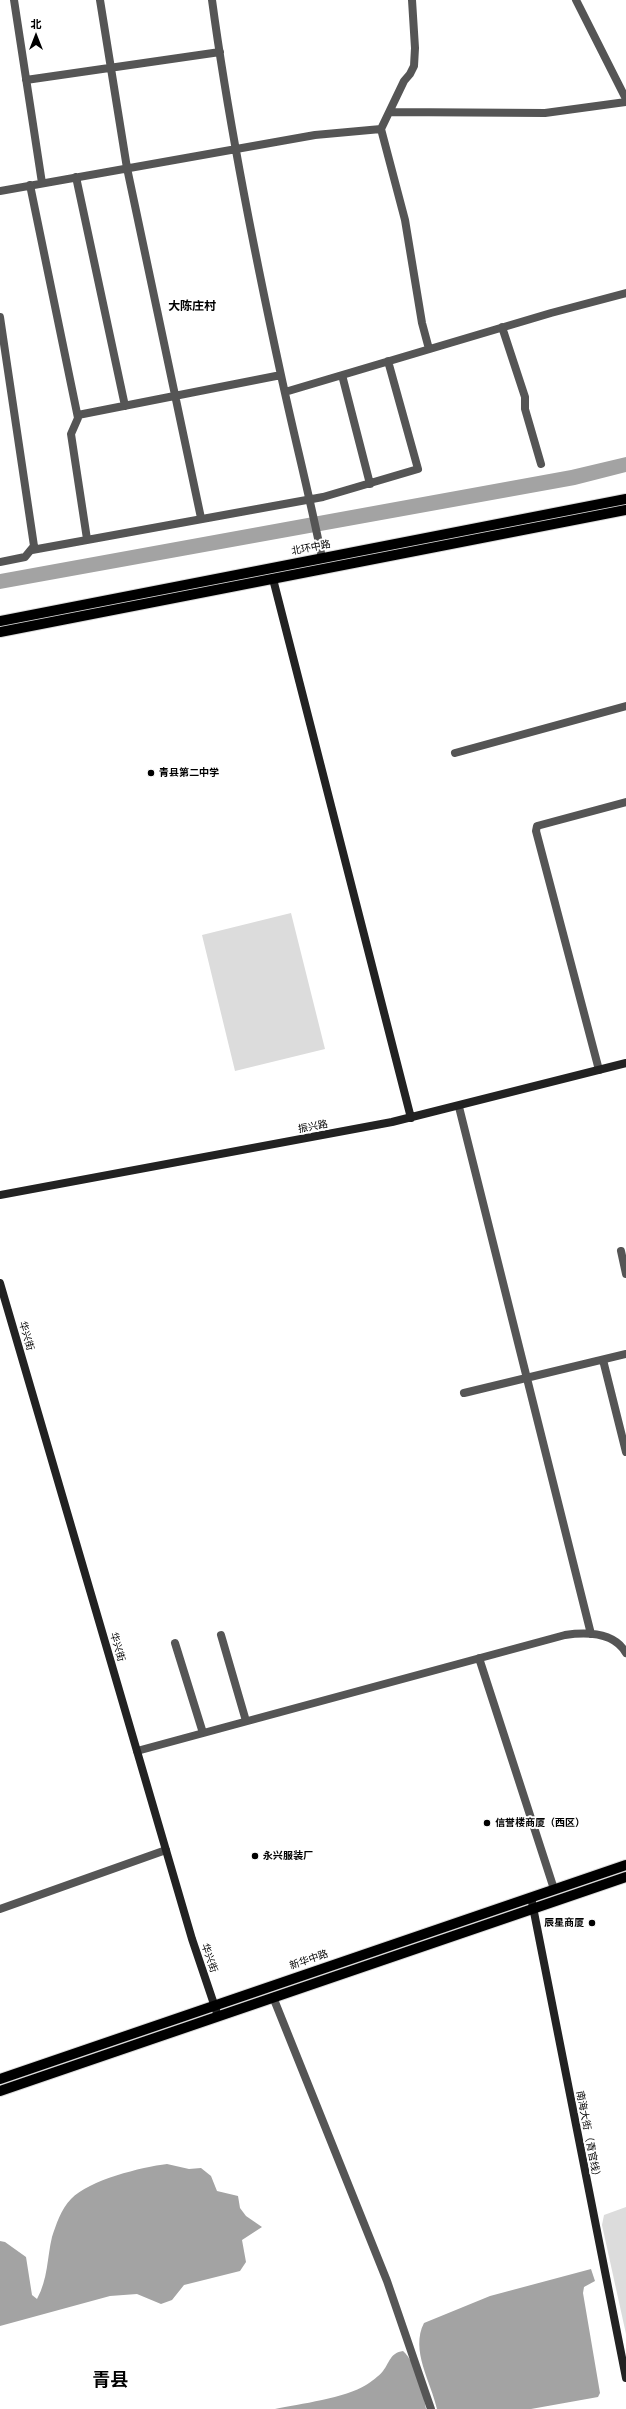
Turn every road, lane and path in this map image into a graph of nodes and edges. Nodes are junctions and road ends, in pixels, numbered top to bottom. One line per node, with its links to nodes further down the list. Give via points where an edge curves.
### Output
1 (14, 0): 8 (street)
2 (100, 0): 7 (street)
3 (212, 0): 6 (street)
4 (412, 0): 11 (street, via 414,66)
5 (576, 0): 9 (street)
6 (220, 52): 7 (street); 13 (street)
7 (111, 67): 8 (street); 14 (street)
8 (26, 80): 16 (street)
9 (626, 99)
10 (626, 102): 11 (street, via 544,112)
11 (390, 112): 12 (street)
12 (381, 129): 13 (street, via 315,135); 22 (street, via 405,220 422,323)
13 (236, 148): 14 (street); 24 (street)
14 (127, 168): 15 (street); 27 (street)
15 (76, 177): 16 (street); 28 (street)
16 (42, 183): 17 (street)
17 (30, 185): 18 (street); 29 (street)
18 (0, 191)
19 (626, 293): 21 (street)
20 (0, 317): 37 (street, via 34,546)
21 (502, 327): 22 (street); 30 (street, via 525,397 525,409)
22 (429, 349): 23 (street)
23 (388, 361): 25 (street); 31 (street, via 418,469)
24 (281, 375): 26 (street); 27 (street)
25 (342, 375): 26 (street); 31 (street)
26 (285, 392): 32 (street)
27 (175, 396): 28 (street); 35 (street)
28 (125, 406): 29 (street)
29 (78, 415): 36 (street, via 71,434)
30 (541, 464)
31 (370, 484): 32 (street)
32 (310, 497): 35 (street); 38 (street)
33 (626, 499): 38 (main road, 北环中路)
34 (626, 510): 40 (main road)
35 (201, 518): 36 (street)
36 (87, 539): 37 (street)
37 (32, 550): 39 (street, via 24,557)
38 (322, 558): 41 (main road, 北环中路)
39 (0, 562)
40 (273, 579): 42 (main road); 49 (street)
41 (0, 621)
42 (0, 632)
43 (626, 706): 44 (street)
44 (455, 753)
45 (626, 802): 47 (street, via 537,826 536,831)
46 (626, 1063): 47 (street, 振兴路)
47 (599, 1070): 48 (street, 振兴路)
48 (459, 1107): 49 (street, 振兴路); 56 (street)
49 (412, 1118): 50 (street, 振兴路)
50 (0, 1195)
51 (621, 1251): 52 (street)
52 (626, 1274)
53 (0, 1283): 68 (street, 华兴街)
54 (626, 1354): 55 (street)
55 (603, 1360): 56 (street); 58 (street)
56 (526, 1378): 57 (street); 59 (street)
57 (464, 1394)
58 (626, 1452)
59 (591, 1634): 63 (street, via 609,1638); 65 (street, via 565,1635)
60 (221, 1635): 66 (street)
61 (626, 1641): 63 (street)
62 (176, 1644): 67 (street)
63 (617, 1644): 64 (street)
64 (626, 1653)
65 (479, 1658): 66 (street); 72 (street)
66 (246, 1721): 67 (street)
67 (203, 1733): 68 (street)
68 (137, 1751): 69 (street, 华兴街)
69 (166, 1850): 74 (street); 77 (street, 华兴街)
70 (626, 1865): 72 (main road, 新华中路)
71 (626, 1877): 75 (main road)
72 (554, 1890): 73 (main road, 新华中路)
73 (531, 1897): 75 (street, 南海大街 （青官线）); 77 (main road, 新华中路)
74 (0, 1909)
75 (533, 1909): 76 (main road); 81 (street, 南海大街 （青官线）)
76 (273, 1997): 78 (main road); 82 (street, via 387,2281)
77 (214, 2005): 78 (street, 华兴街); 79 (main road, 新华中路)
78 (218, 2016): 80 (main road)
79 (0, 2079)
80 (0, 2091)
81 (626, 2378)
82 (431, 2409)

